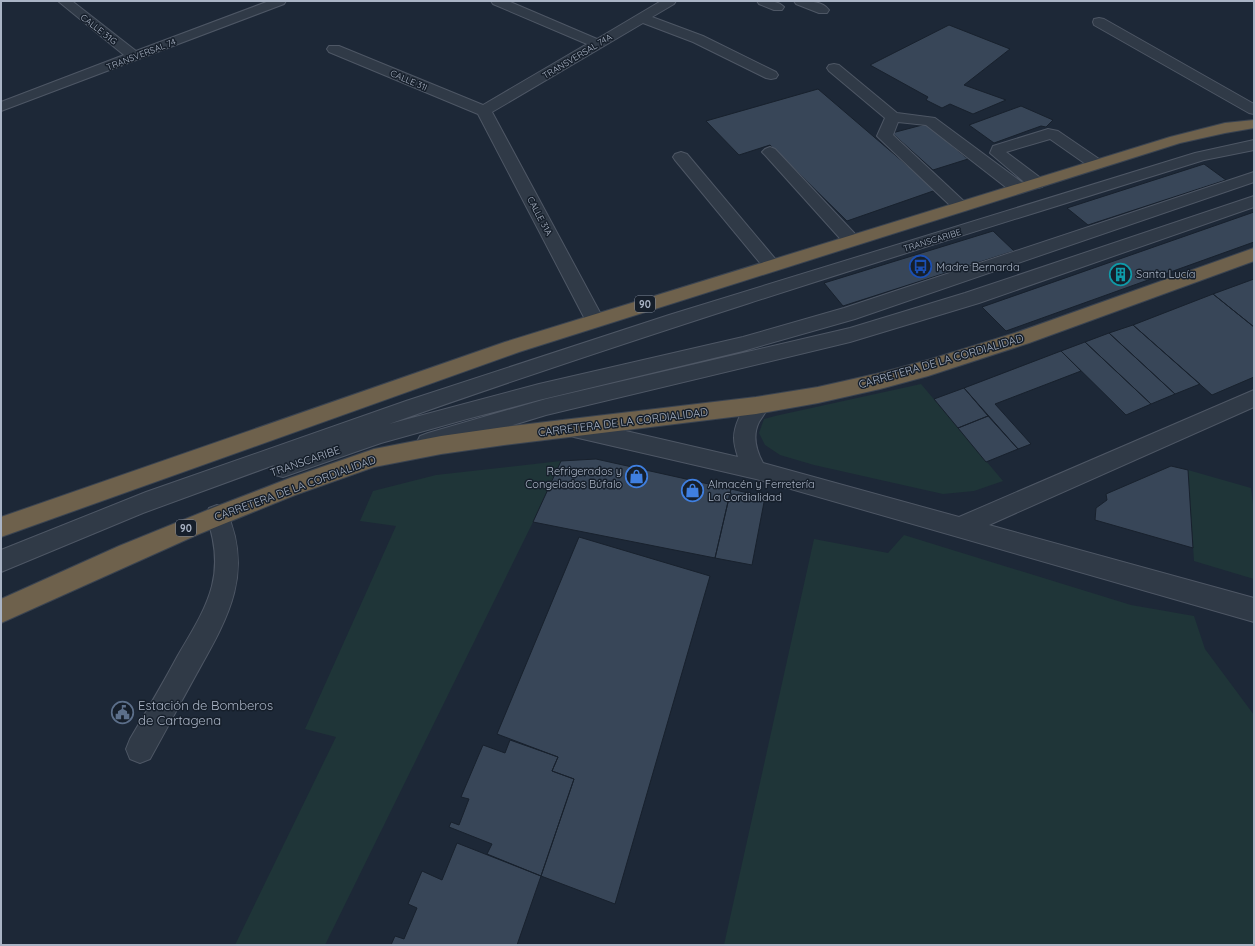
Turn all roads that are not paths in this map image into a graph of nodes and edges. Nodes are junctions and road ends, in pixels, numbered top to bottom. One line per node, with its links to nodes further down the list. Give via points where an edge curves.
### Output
1 (64, 1): 13 (street, CALLE 31G)
2 (280, 1): 13 (street, TRANSVERSAL 74)
3 (497, 1): 11 (street)
4 (763, 1): 7 (street)
5 (800, 1): 8 (street)
6 (658, 3): 9 (street, TRANSVERSAL 74A)
7 (778, 7)
8 (823, 10)
9 (642, 18): 11 (street, TRANSVERSAL 74A); 15 (street, via 698,39)
10 (1099, 22): 17 (street)
11 (598, 44): 18 (street, TRANSVERSAL 74A)
12 (334, 49): 18 (street, CALLE 31I)
13 (135, 57): 16 (street, TRANSVERSAL 74)
14 (834, 68): 19 (street)
15 (771, 75)
16 (1, 107)
17 (1254, 110)
18 (484, 111): 33 (street, CALLE 31A)
19 (893, 117): 27 (street, via 930,122); 29 (street, via 885,136)
20 (1254, 124): 24 (highway, 90, via 1187,136)
21 (1254, 145): 34 (street, TRANSCARIBE, via 1201,156)
22 (770, 152): 30 (street)
23 (681, 157): 32 (street)
24 (1096, 164): 26 (highway, 90); 26 (street, via 1053,134 998,149 998,153)
25 (1254, 177): 35 (street, TRANSCARIBE, via 848,314)
26 (1036, 183): 27 (highway, 90)
27 (1018, 188): 29 (highway, 90)
28 (1254, 201): 35 (street, TRANSCARIBE, via 972,298 881,326 773,354)
29 (961, 206): 30 (highway, 90)
30 (851, 240): 32 (highway, 90)
31 (1254, 254): 37 (highway, CARRETERA DE LA CORDIALIDAD / 90, via 988,349 880,381)
32 (771, 265): 33 (highway, 90)
33 (595, 320): 42 (highway, 90)
34 (611, 341): 35 (street, via 611,352); 44 (street, TRANSCARIBE, via 265,458 150,500)
35 (624, 380): 39 (street, TRANSCARIBE, via 546,407); 45 (street, TRANSCARIBE, via 474,409 380,435 158,513)
36 (1254, 398): 43 (street)
37 (759, 406): 38 (highway, CARRETERA DE LA CORDIALIDAD / 90); 40 (street, via 745,426 744,441 747,455)
38 (574, 428): 39 (highway, CARRETERA DE LA CORDIALIDAD / 90, via 446,444); 40 (street)
39 (375, 458): 41 (highway, CARRETERA DE LA CORDIALIDAD / 90)
40 (756, 470): 43 (street)
41 (217, 515): 47 (highway, CARRETERA DE LA CORDIALIDAD / 90, via 112,559); 48 (street, via 223,530 227,558 226,579 221,596 203,637)
42 (1, 527)
43 (960, 527): 46 (street)
44 (1, 561)
45 (1, 576)
46 (1254, 610)
47 (1, 611)
48 (140, 749)

